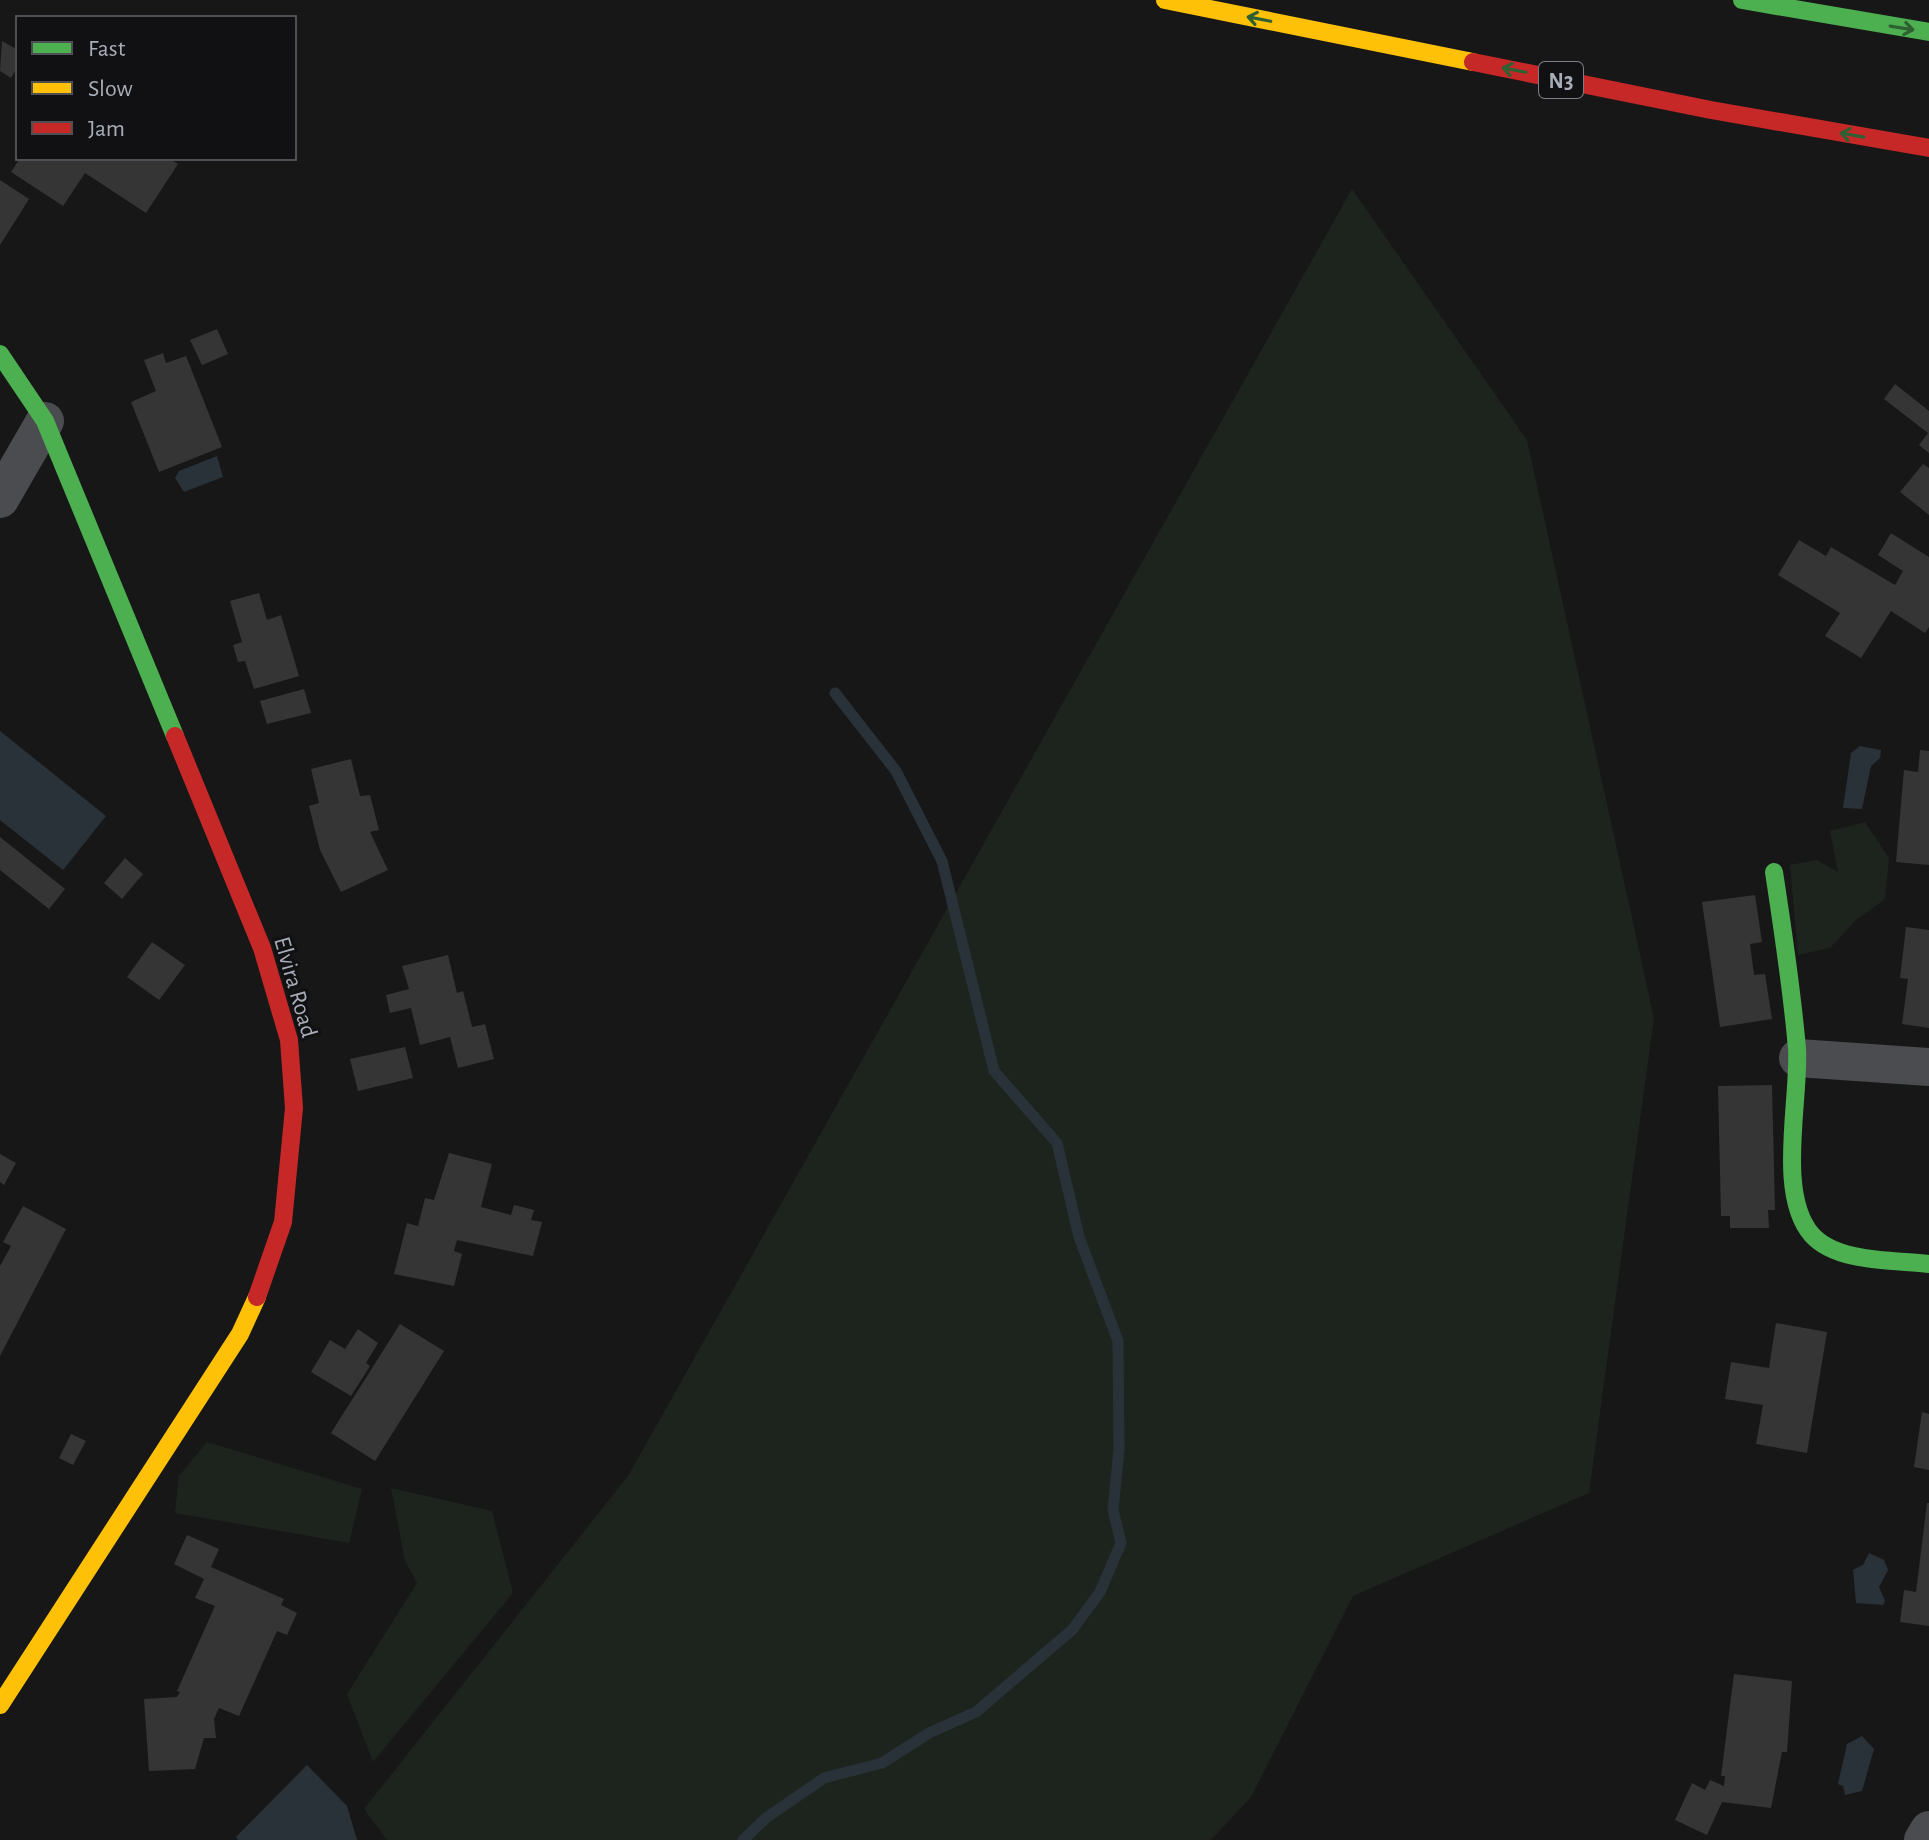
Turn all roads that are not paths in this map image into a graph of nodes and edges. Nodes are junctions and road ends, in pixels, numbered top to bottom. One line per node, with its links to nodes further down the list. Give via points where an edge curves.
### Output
1 (1165, 0): 6 (main road, N3, one-way to 1, via 1711,110)
2 (1742, 0): 3 (main road)
3 (1784, 8): 4 (main road); 5 (main road, one-way to 5)
4 (1915, 10)
5 (1929, 32)
6 (1929, 148)
7 (0, 354): 8 (main road, Elvira Road)
8 (45, 421): 9 (street); 14 (main road, Elvira Road, via 262,948 289,1040 294,1108 283,1222 268,1274 240,1334)
9 (0, 499)
10 (1774, 872): 11 (main road)
11 (1798, 1058): 12 (street); 13 (main road, via 1792,1141 1808,1232 1839,1251)
12 (1929, 1067)
13 (1929, 1264)
14 (0, 1705)
15 (1929, 1830): 16 (street)
16 (1923, 1840)

